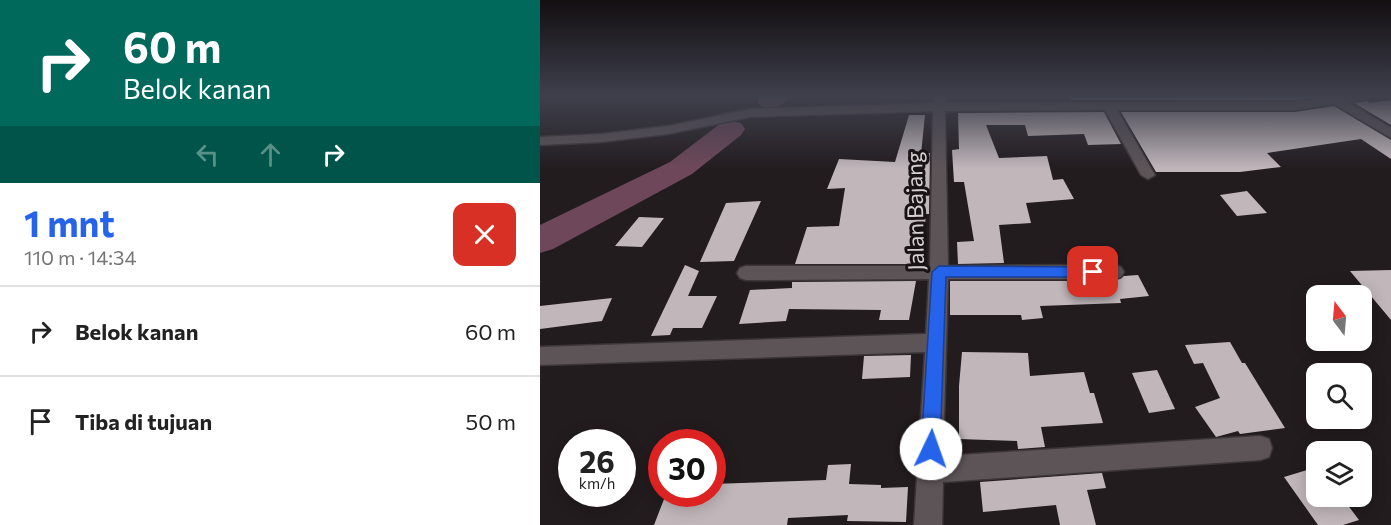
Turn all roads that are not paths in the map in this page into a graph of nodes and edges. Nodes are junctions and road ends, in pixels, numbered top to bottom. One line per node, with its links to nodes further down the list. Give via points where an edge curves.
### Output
1 (711, 120): 6 (street, via 668,130)
2 (937, 120): 8 (street, Jalan Bajang)
3 (1117, 120): 7 (street)
4 (1369, 120): 5 (street)
5 (1391, 134)
6 (540, 141)
7 (1148, 175)
8 (939, 272): 9 (street); 10 (street); 11 (street, Jalan Bajang)
9 (1114, 272)
10 (746, 273)
11 (935, 343): 12 (street); 14 (street, Jalan Bajang)
12 (540, 356)
13 (1260, 448): 14 (street)
14 (930, 470): 15 (street, Jalan Bajang)
15 (928, 525)

